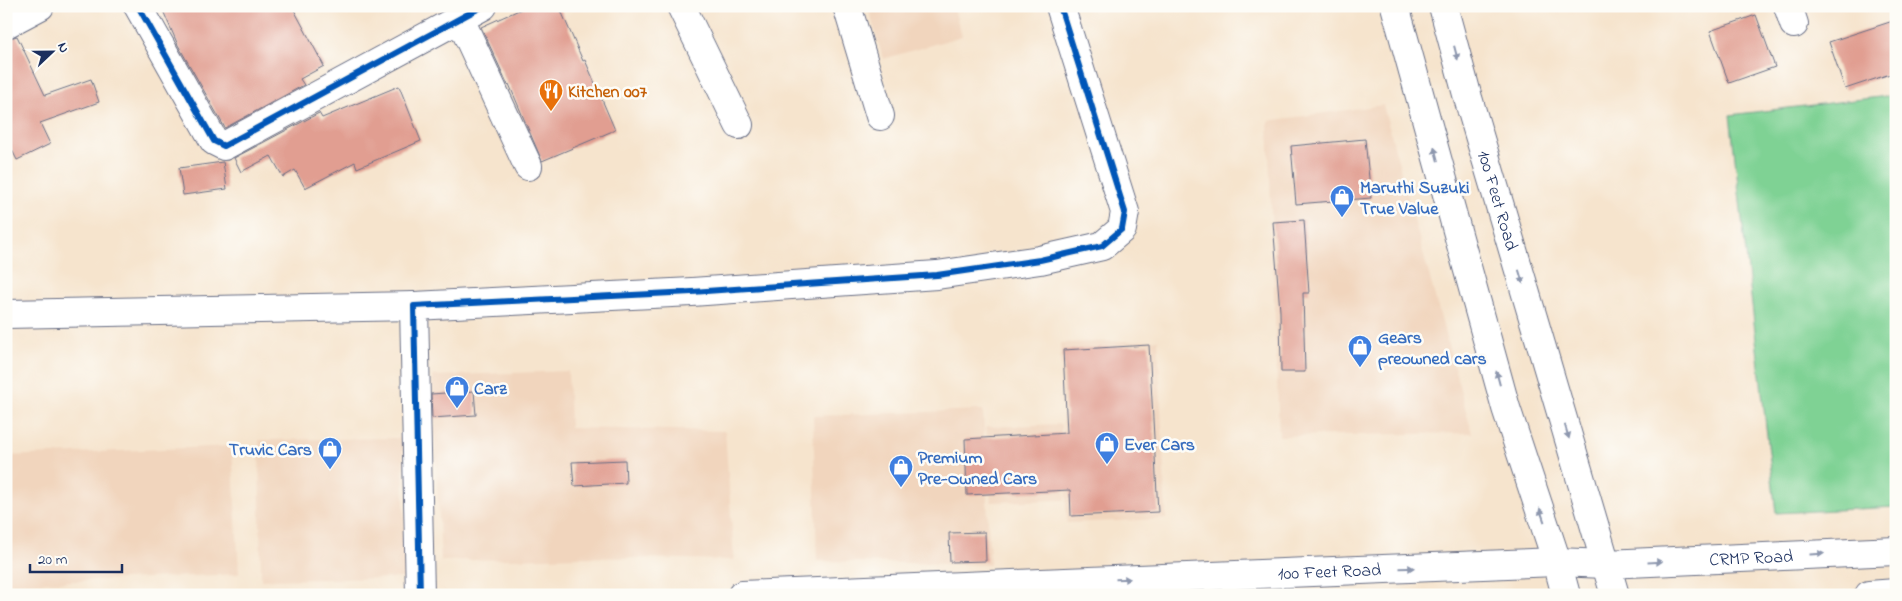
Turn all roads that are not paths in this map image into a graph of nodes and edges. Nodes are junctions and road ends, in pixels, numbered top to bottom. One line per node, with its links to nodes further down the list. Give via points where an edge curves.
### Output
1 (40, 6): 9 (street)
2 (138, 6): 8 (street, via 214,141 224,146)
3 (682, 6): 11 (street)
4 (847, 6): 10 (street)
5 (1060, 6): 13 (street, via 1125,212 1122,229 1102,246 1040,260 937,276)
6 (1395, 6): 16 (street, one-way to 6, via 1506,408)
7 (1443, 6): 17 (street, 100 Feet Road, one-way to 17)
8 (472, 12): 12 (street)
9 (6, 24)
10 (880, 116)
11 (739, 126)
12 (528, 166)
13 (414, 306): 14 (street); 19 (street)
14 (6, 314)
15 (1896, 551): 17 (street, CRMP Road, one-way to 15)
16 (1557, 562): 17 (street, CRMP Road); 20 (street, 100 Feet Road, one-way to 16); 21 (street)
17 (1606, 564): 22 (street, 100 Feet Road)
18 (1896, 593): 23 (street)
19 (420, 595)
20 (742, 595)
21 (1566, 595)
22 (1615, 595)
23 (1869, 595)

